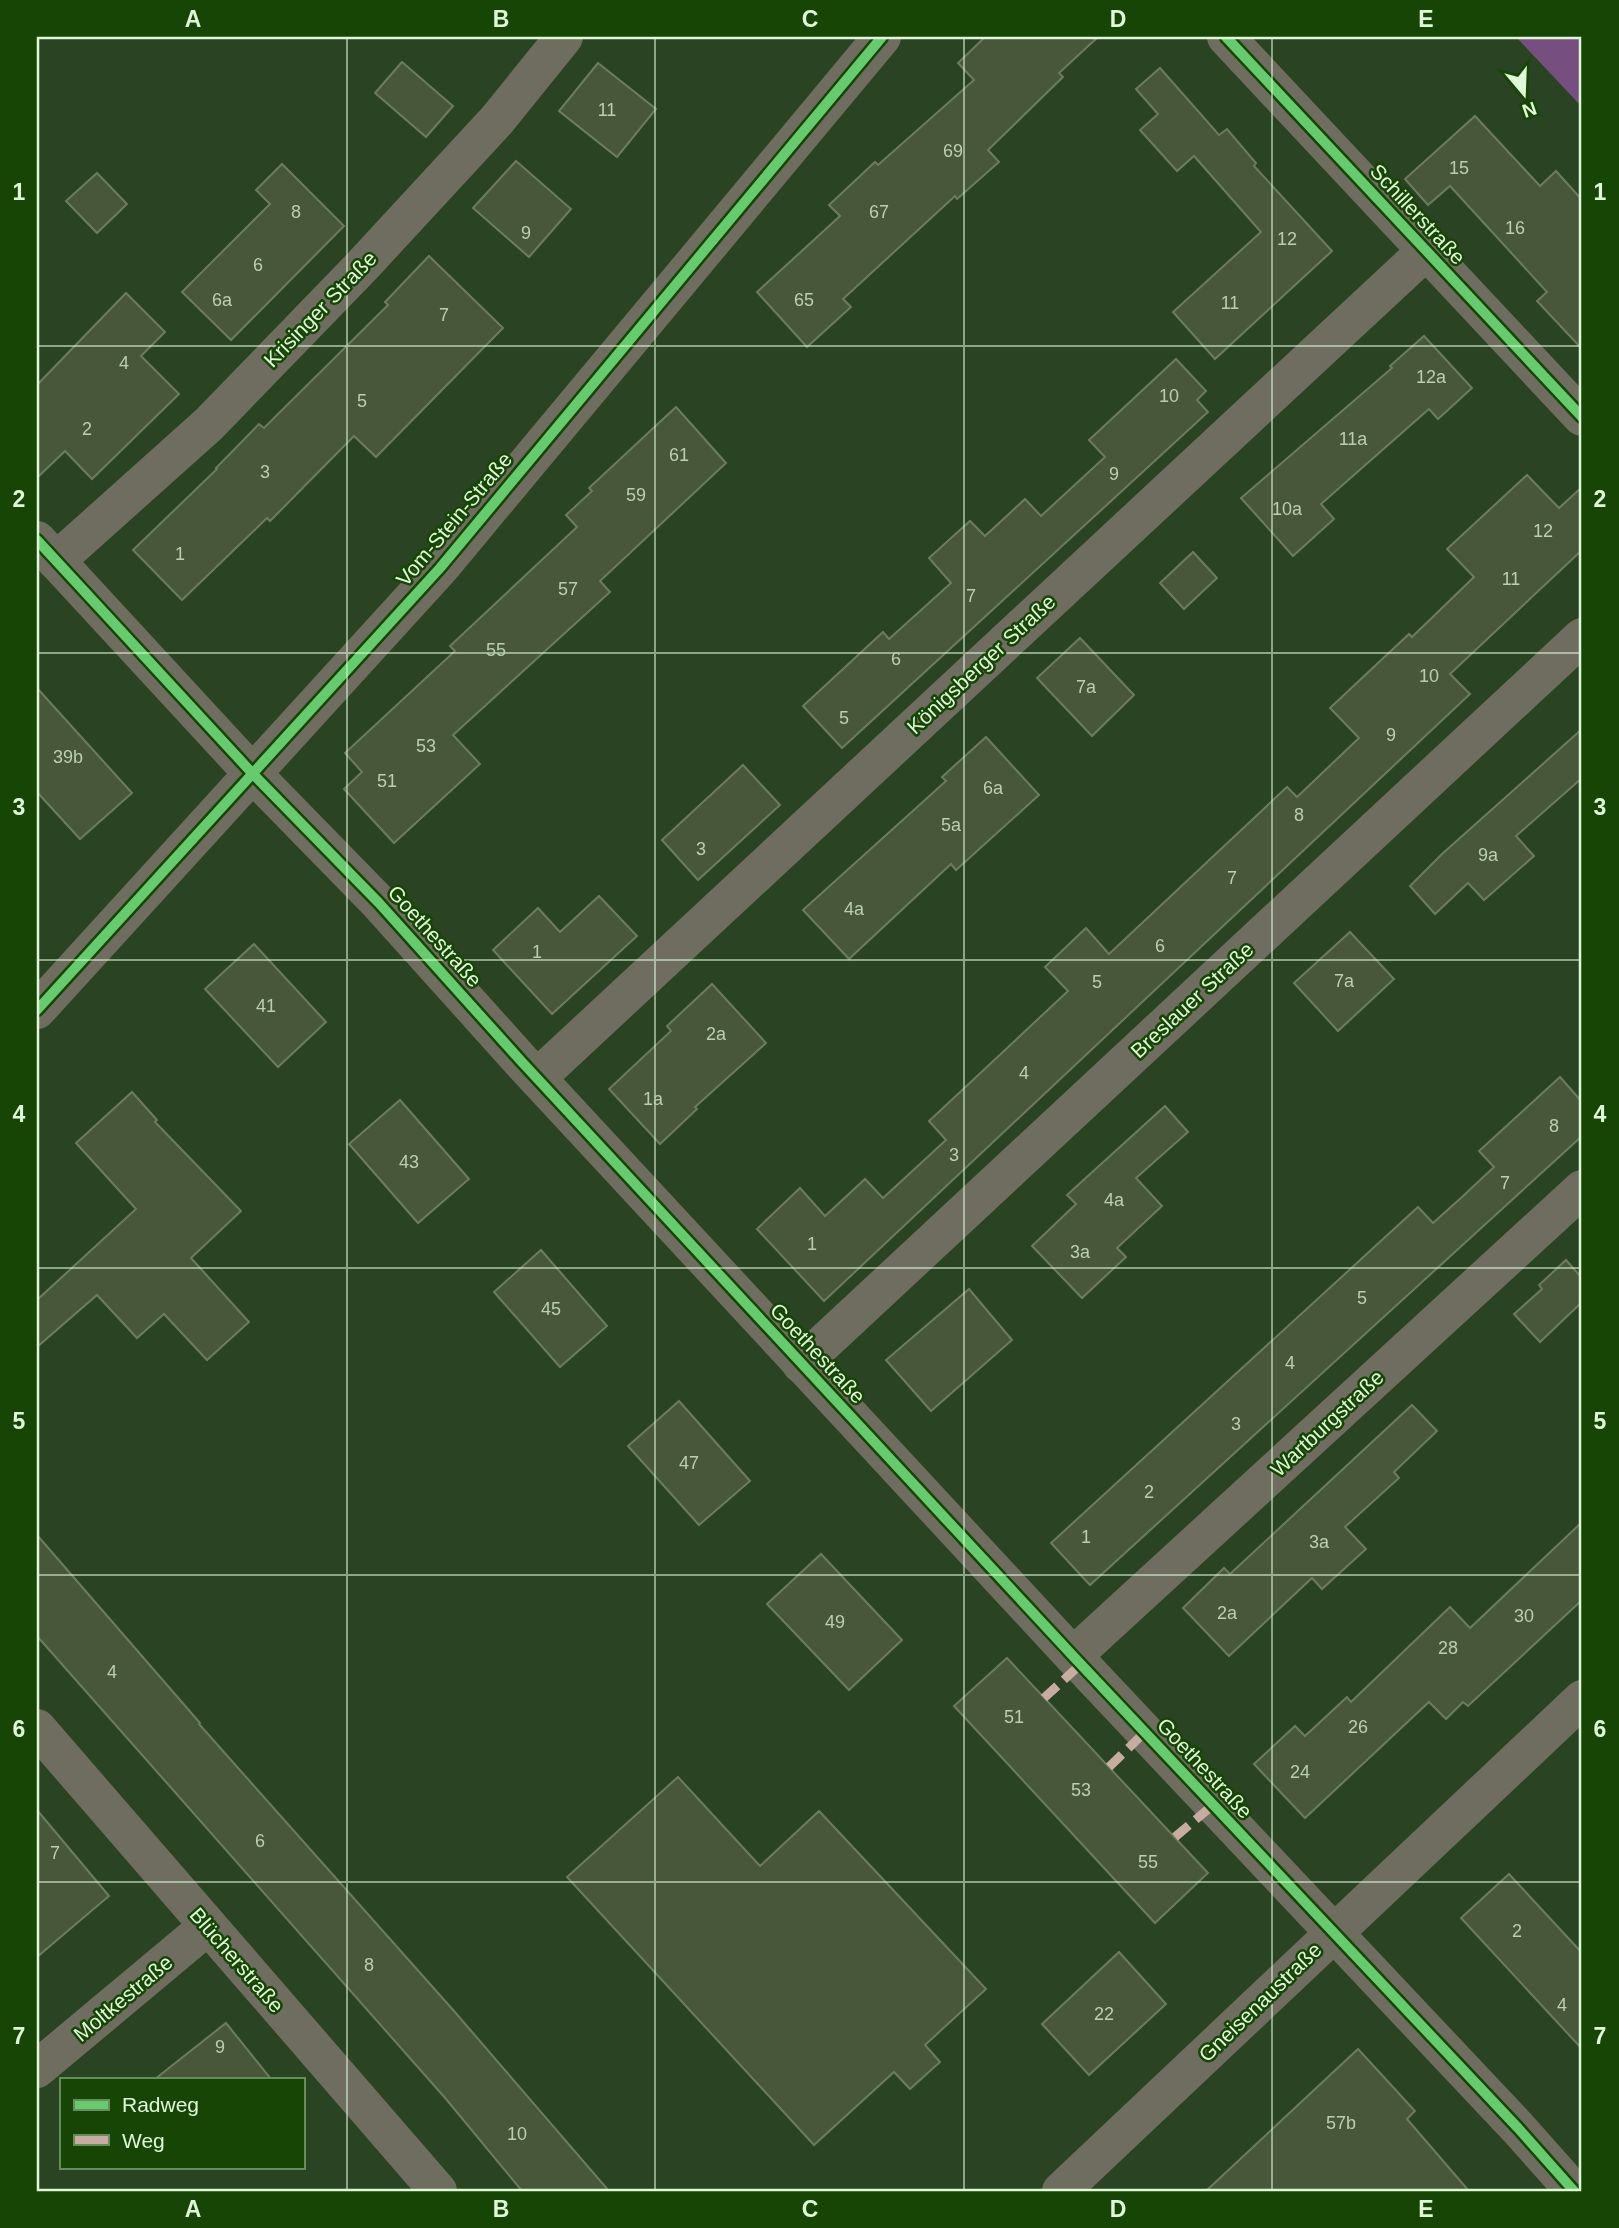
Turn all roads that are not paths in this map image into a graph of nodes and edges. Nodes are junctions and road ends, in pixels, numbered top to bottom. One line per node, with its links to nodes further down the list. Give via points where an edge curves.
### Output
1 (564, 37): 6 (street, Krisinger Straße, via 497,120 209,424)
2 (882, 37): 8 (street, Vom-Stein-Straße, via 440,568)
3 (1226, 37): 4 (street, Schillerstraße)
4 (1426, 251): 5 (street, Schillerstraße); 10 (street, Königsberger Straße)
5 (1582, 417)
6 (46, 550): 8 (street, Goethestraße)
7 (1582, 637): 12 (street, Breslauer Straße)
8 (253, 774): 9 (street, Vom-Stein-Straße); 10 (street, Goethestraße, via 379,903)
9 (37, 1010)
10 (537, 1078): 12 (street, Goethestraße)
11 (1582, 1189): 13 (street, Wartburgstraße)
12 (801, 1364): 13 (street, Goethestraße)
13 (1073, 1656): 17 (street, Goethestraße)
14 (1582, 1699): 17 (street, Gneisenaustraße)
15 (37, 1728): 16 (street, Blücherstraße)
16 (208, 1926): 18 (street, Moltkestraße); 19 (street, Blücherstraße)
17 (1333, 1932): 20 (street, Gneisenaustraße); 21 (street, Goethestraße)
18 (37, 2069)
19 (438, 2191)
20 (1060, 2191)
21 (1574, 2191)

